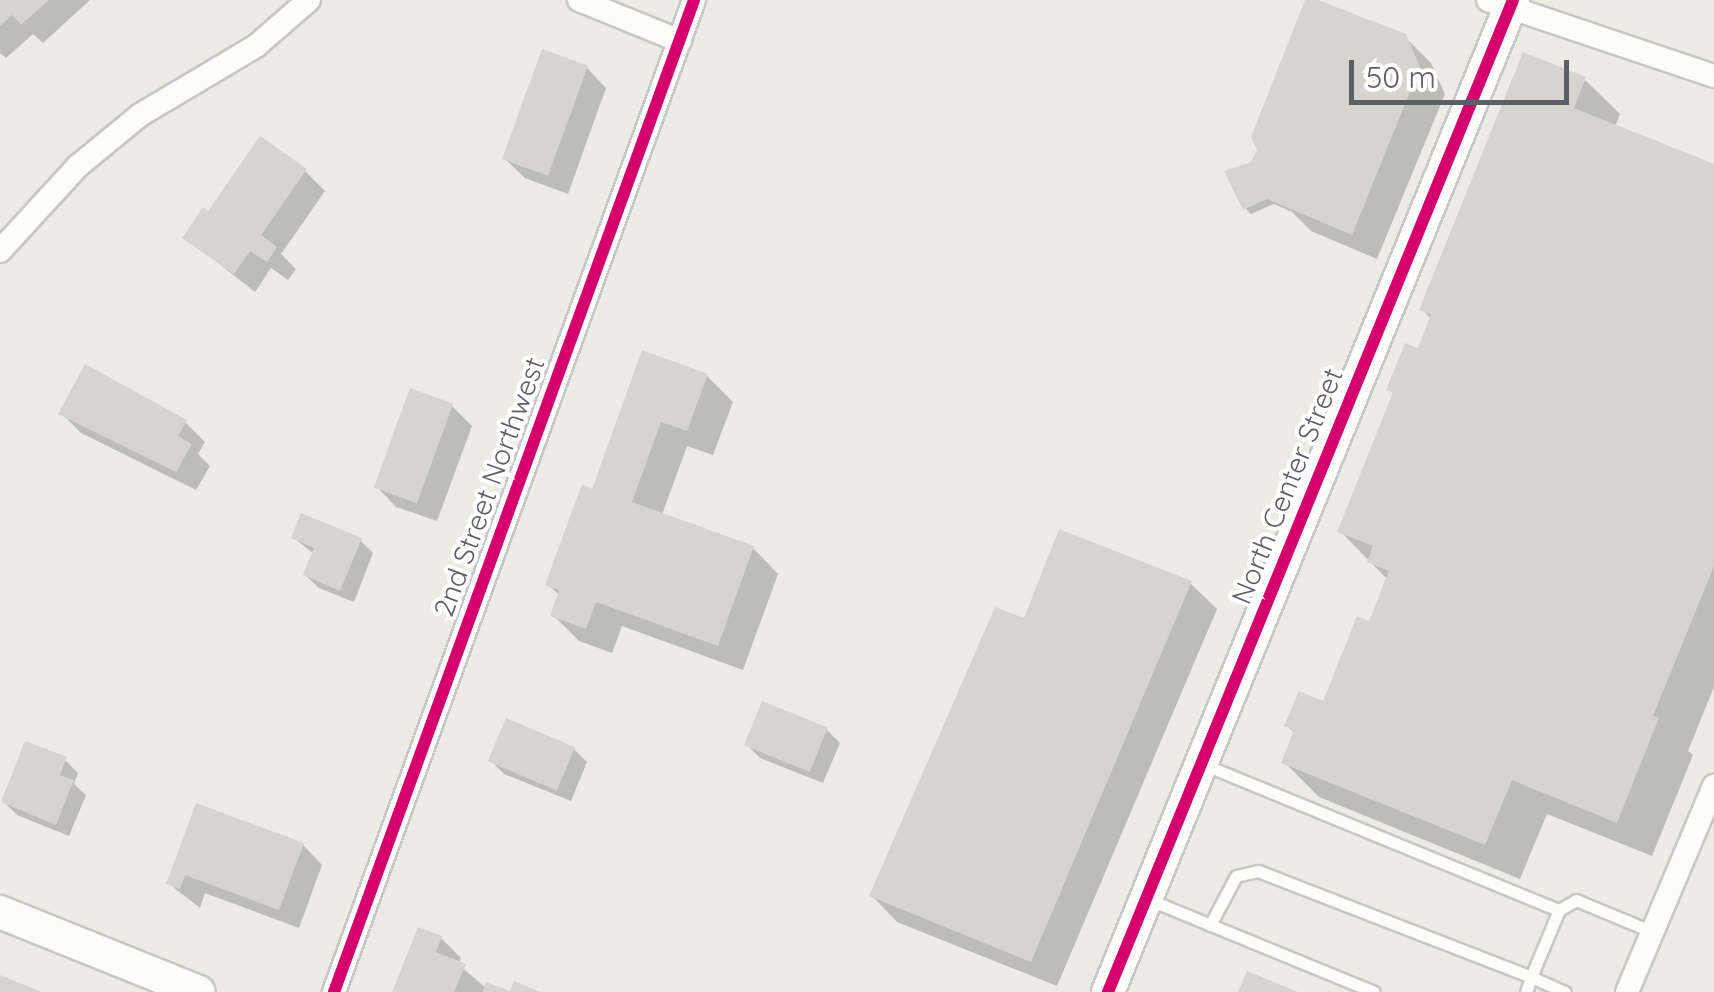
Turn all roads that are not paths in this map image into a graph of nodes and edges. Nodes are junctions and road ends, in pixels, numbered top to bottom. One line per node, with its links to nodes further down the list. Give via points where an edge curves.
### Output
1 (309, 0): 7 (street, via 256,46 140,115 78,166)
2 (579, 0): 5 (street)
3 (694, 0): 5 (street, 2nd Street Northwest)
4 (1503, 3): 6 (street); 8 (street, North Center Street)
5 (680, 41): 17 (street, 2nd Street Northwest)
6 (1714, 76)
7 (0, 251)
8 (1201, 764): 10 (street, North Center Street); 11 (lane)
9 (1714, 786): 14 (street)
10 (1146, 898): 13 (lane); 18 (street, North Center Street)
11 (1559, 910): 14 (lane, via 1576,900); 15 (lane)
12 (0, 912): 16 (street)
13 (1210, 924): 15 (lane, via 1236,876 1258,871); 19 (lane)
14 (1653, 932): 22 (street)
15 (1531, 978): 20 (lane); 21 (lane)
16 (199, 992)
17 (334, 992)
18 (1108, 992)
19 (1374, 992)
20 (1526, 992)
21 (1565, 992)
22 (1628, 992)

